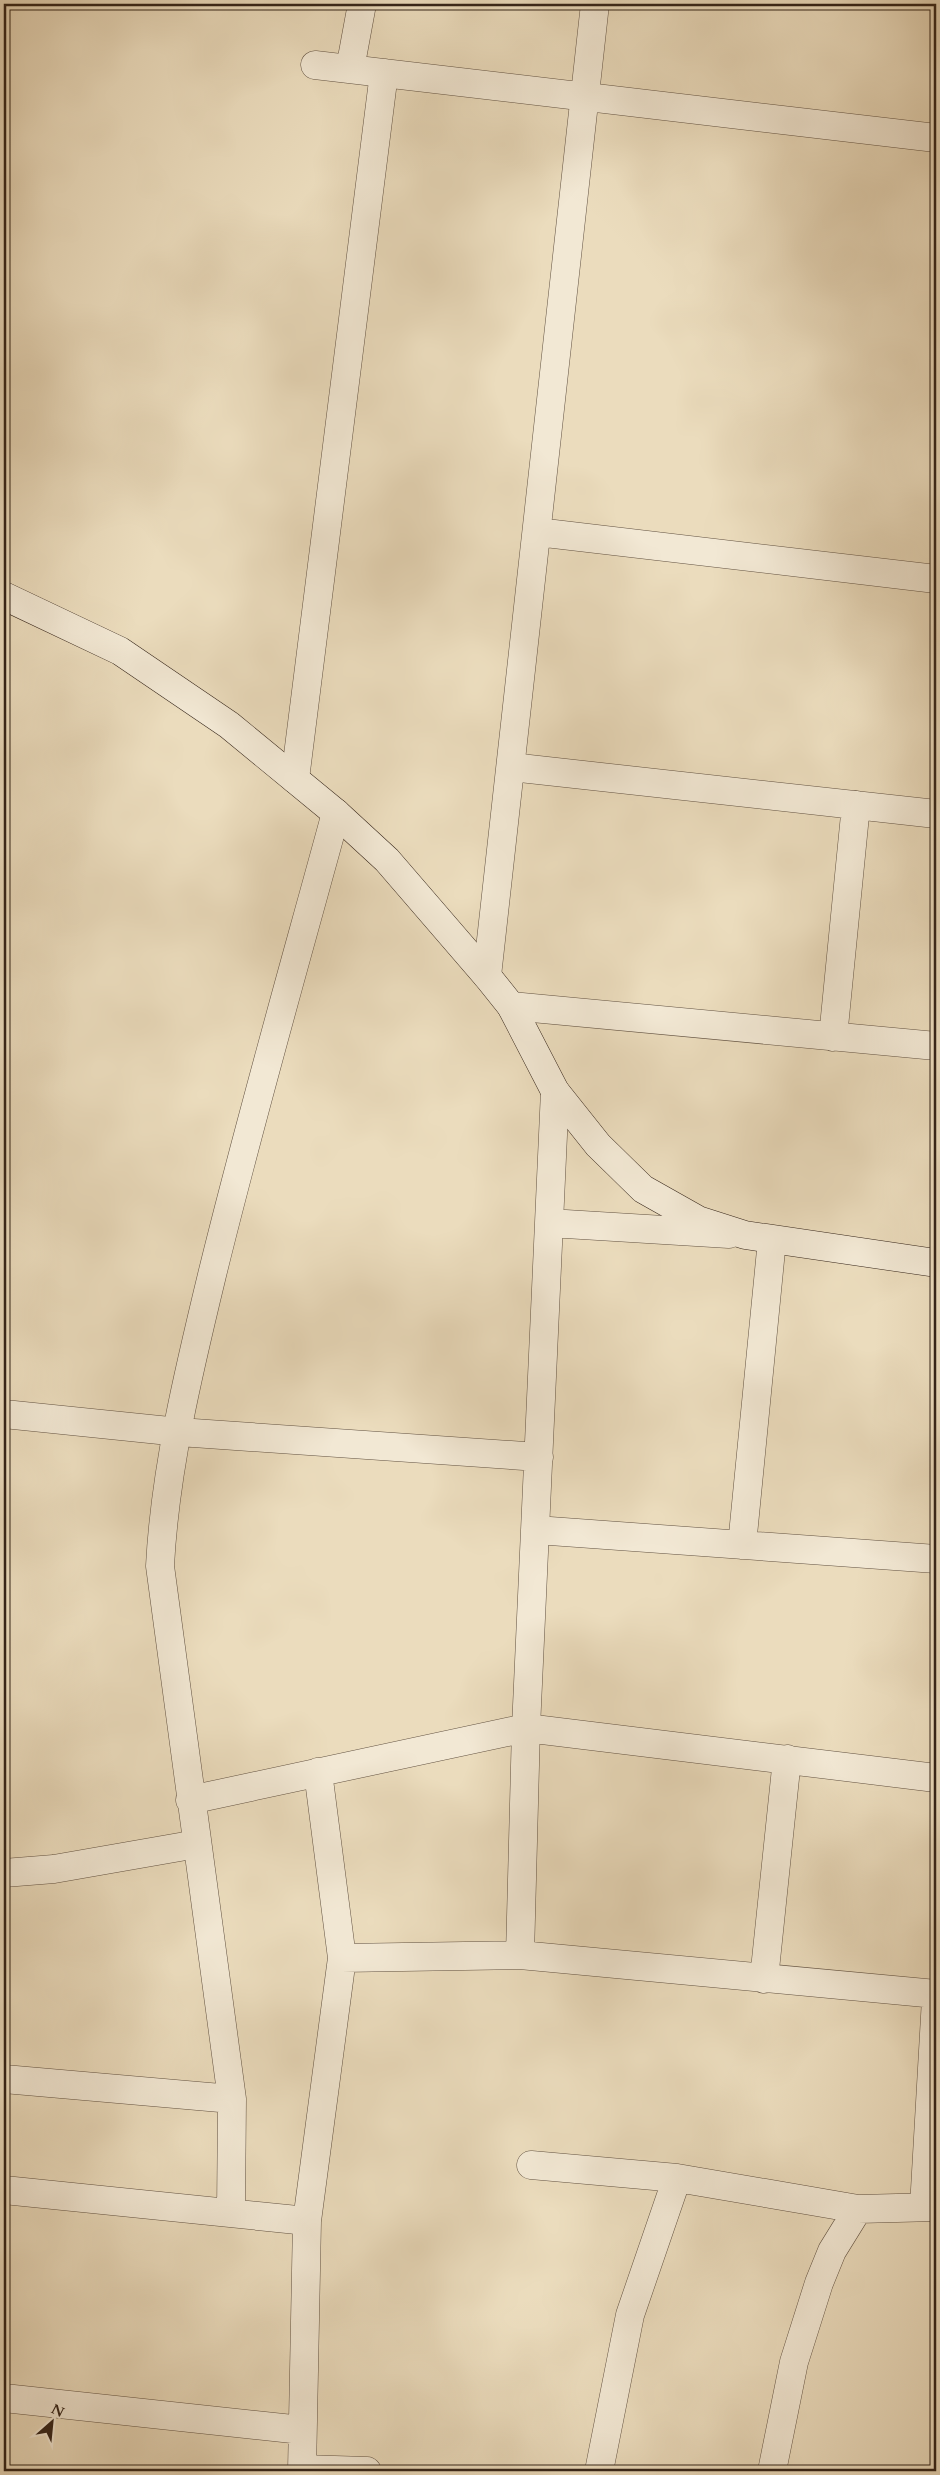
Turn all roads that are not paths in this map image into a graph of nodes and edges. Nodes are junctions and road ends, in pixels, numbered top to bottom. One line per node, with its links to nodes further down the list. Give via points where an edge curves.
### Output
1 (362, 4): 4 (street)
2 (595, 4): 6 (street)
3 (315, 65): 4 (street)
4 (350, 69): 5 (street)
5 (384, 73): 6 (street); 12 (street)
6 (585, 96): 7 (street); 8 (street)
7 (936, 138)
8 (537, 532): 9 (street); 11 (street)
9 (936, 579)
10 (4, 596): 12 (street, via 120,651 229,725)
11 (510, 767): 13 (street); 16 (street)
12 (295, 778): 14 (street)
13 (856, 805): 15 (street); 18 (street)
14 (336, 812): 16 (street, via 387,860); 26 (street, via 230,1200)
15 (936, 814)
16 (487, 976): 17 (street)
17 (511, 1006): 18 (street); 20 (street)
18 (834, 1037): 19 (street)
19 (936, 1046)
20 (555, 1091): 21 (street); 22 (street, via 598,1145 644,1189 698,1220)
21 (549, 1223): 22 (street); 27 (street)
22 (745, 1235): 23 (street)
23 (772, 1240): 24 (street); 29 (street)
24 (936, 1263)
25 (4, 1414): 26 (street)
26 (179, 1432): 27 (street); 35 (street, via 163,1513 160,1566)
27 (539, 1457): 28 (street)
28 (536, 1530): 29 (street); 31 (street)
29 (742, 1545): 30 (street)
30 (936, 1558)
31 (526, 1728): 32 (street); 33 (street); 38 (street)
32 (787, 1759): 34 (street); 40 (street)
33 (318, 1772): 35 (street); 39 (street)
34 (936, 1778)
35 (190, 1800): 36 (street)
36 (197, 1844): 37 (street, via 54,1869); 44 (street)
37 (4, 1873)
38 (520, 1955): 39 (street); 40 (street)
39 (342, 1958): 51 (street)
40 (764, 1979): 41 (street)
41 (936, 1994)
42 (936, 1998): 48 (street)
43 (4, 2078): 44 (street)
44 (232, 2099): 50 (street)
45 (531, 2165): 46 (street)
46 (677, 2178): 49 (street); 56 (street, via 630,2315)
47 (4, 2190): 50 (street)
48 (930, 2207): 49 (street)
49 (858, 2209): 57 (street, via 832,2251 814,2300 794,2362)
50 (231, 2213): 51 (street)
51 (307, 2221): 53 (street)
52 (4, 2398): 53 (street)
53 (302, 2430): 54 (street)
54 (302, 2470): 55 (street)
55 (367, 2471)
56 (599, 2471)
57 (772, 2471)

